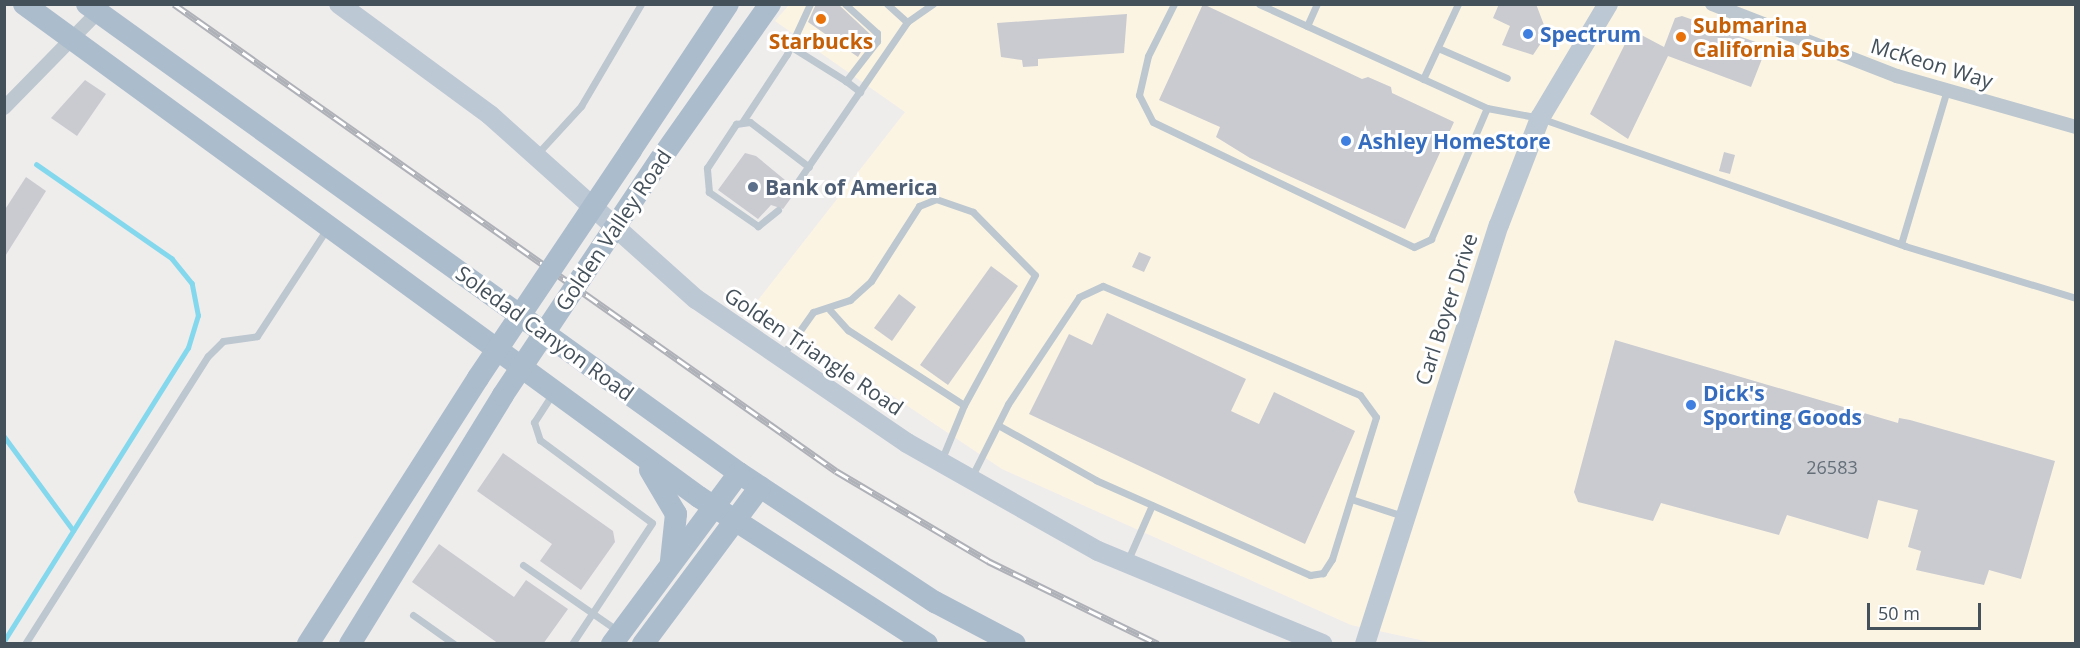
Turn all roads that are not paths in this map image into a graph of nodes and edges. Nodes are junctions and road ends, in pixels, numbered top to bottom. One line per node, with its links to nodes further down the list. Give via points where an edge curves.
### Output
1 (24, 4): 19 (main road, Soledad Canyon Road)
2 (339, 4): 32 (street, Golden Triangle Road, via 471,99)
3 (641, 4): 32 (lane, via 581,106)
4 (728, 4): 62 (main road, Golden Valley Road, bridge, via 478,378)
5 (770, 4): 63 (main road, Golden Valley Road, bridge, via 503,395)
6 (810, 4): 20 (lane)
7 (845, 4): 23 (lane, via 877,33 877,41)
8 (887, 4): 17 (lane)
9 (933, 4): 17 (lane)
10 (1174, 4): 28 (lane, via 1148,56 1139,95 1153,122 1414,248 1431,239)
11 (1259, 4): 18 (lane)
12 (1317, 4): 18 (lane)
13 (1458, 4): 21 (lane)
14 (1608, 4): 29 (street, Carl Boyer Drive)
15 (1712, 4): 25 (street, McKeon Way, via 1856,61)
16 (93, 8): 19 (street); 46 (main road, Soledad Canyon Road)
17 (907, 21): 26 (lane)
18 (1307, 26): 24 (lane)
19 (73, 39): 27 (street); 36 (main road, Soledad Canyon Road)
20 (790, 46): 23 (lane); 30 (lane)
21 (1438, 48): 22 (lane); 24 (lane)
22 (1507, 78)
23 (848, 79): 26 (lane)
24 (1423, 79): 28 (lane)
25 (1947, 90): 31 (street, McKeon Way); 37 (lane)
26 (860, 93): 33 (lane)
27 (4, 108)
28 (1487, 108): 29 (lane)
29 (1540, 118): 37 (lane); 52 (street, Carl Boyer Drive, via 1499,225)
30 (743, 121): 33 (lane); 35 (lane, via 707,168 709,192 758,226)
31 (2076, 127)
32 (536, 155): 40 (street, Golden Triangle Road, via 653,264)
33 (809, 167): 34 (lane)
34 (790, 193)
35 (778, 210)
36 (329, 226): 41 (main road, Soledad Canyon Road); 61 (lane, via 257,336 223,341 208,356)
37 (1901, 244): 38 (lane)
38 (2076, 298)
39 (828, 308): 40 (lane, via 813,312); 42 (lane, via 848,330); 42 (lane, via 850,300 871,280 919,206 936,199 973,212 1035,275)
40 (780, 358): 45 (street, Golden Triangle Road)
41 (554, 391): 44 (main road, Soledad Canyon Road); 57 (lane, via 534,422 540,440 652,523)
42 (964, 405): 45 (lane)
43 (998, 425): 47 (lane); 49 (lane, via 1079,297 1103,286 1360,395 1376,417); 50 (lane)
44 (634, 450): 51 (main road, Soledad Canyon Road); 56 (main road, via 666,491 676,514)
45 (940, 464): 47 (street, Golden Triangle Road)
46 (739, 473): 48 (main road, Soledad Canyon Road); 51 (main road)
47 (970, 481): 54 (street, Golden Triangle Road)
48 (760, 487): 53 (main road); 67 (main road, Soledad Canyon Road, via 935,602)
49 (1351, 499): 50 (lane, via 1332,559 1323,573 1310,575); 52 (lane)
50 (1152, 505): 54 (lane)
51 (713, 508): 53 (main road, Soledad Canyon Road); 56 (main road)
52 (1403, 516): 69 (street, Carl Boyer Drive)
53 (733, 521): 60 (main road, Soledad Canyon Road); 66 (main road)
54 (1126, 564): 68 (street, Golden Triangle Road)
55 (523, 565): 57 (lane)
56 (669, 567): 59 (main road)
57 (592, 614): 59 (lane); 65 (lane)
58 (413, 615): 64 (lane)
59 (616, 638)
60 (922, 643)
61 (25, 644)
62 (308, 644)
63 (350, 644)
64 (454, 644)
65 (572, 644)
66 (643, 644)
67 (1015, 644)
68 (1322, 644)
69 (1365, 644)

